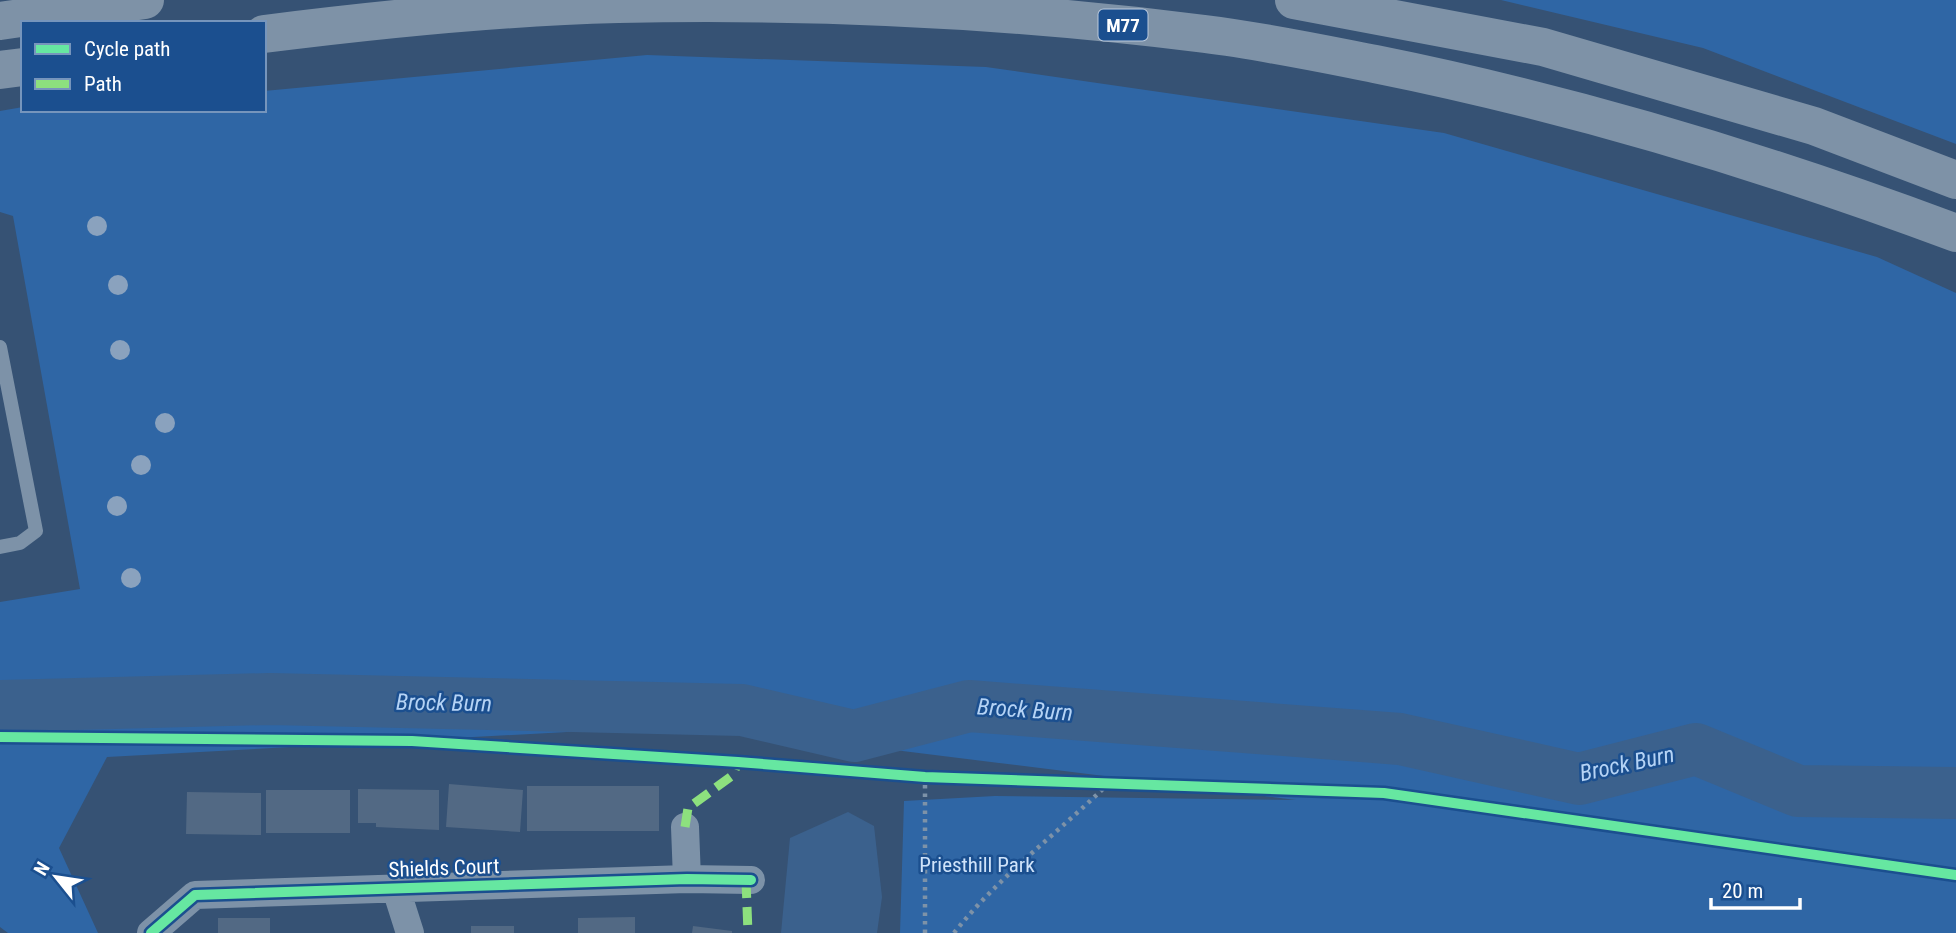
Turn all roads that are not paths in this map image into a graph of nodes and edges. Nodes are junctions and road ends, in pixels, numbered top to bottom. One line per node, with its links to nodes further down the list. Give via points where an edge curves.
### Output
1 (145, 0): 3 (highway)
2 (1294, 0): 7 (highway, via 1543,47 1814,126)
3 (0, 21)
4 (266, 34): 8 (highway, M77, via 486,11 722,3 963,9 1194,33 1316,52 1510,93 1760,163)
5 (21, 67): 6 (highway)
6 (0, 70)
7 (1956, 180)
8 (1956, 233)
9 (0, 347): 10 (lane, via 36,531 20,543)
10 (0, 547)
11 (685, 827): 12 (street)
12 (687, 879): 13 (street, Shields Court); 14 (street, Shields Court)
13 (751, 880)
14 (396, 889): 15 (street, Shields Court, via 195,895); 16 (street, Shields Court)
15 (151, 933)
16 (411, 933)

